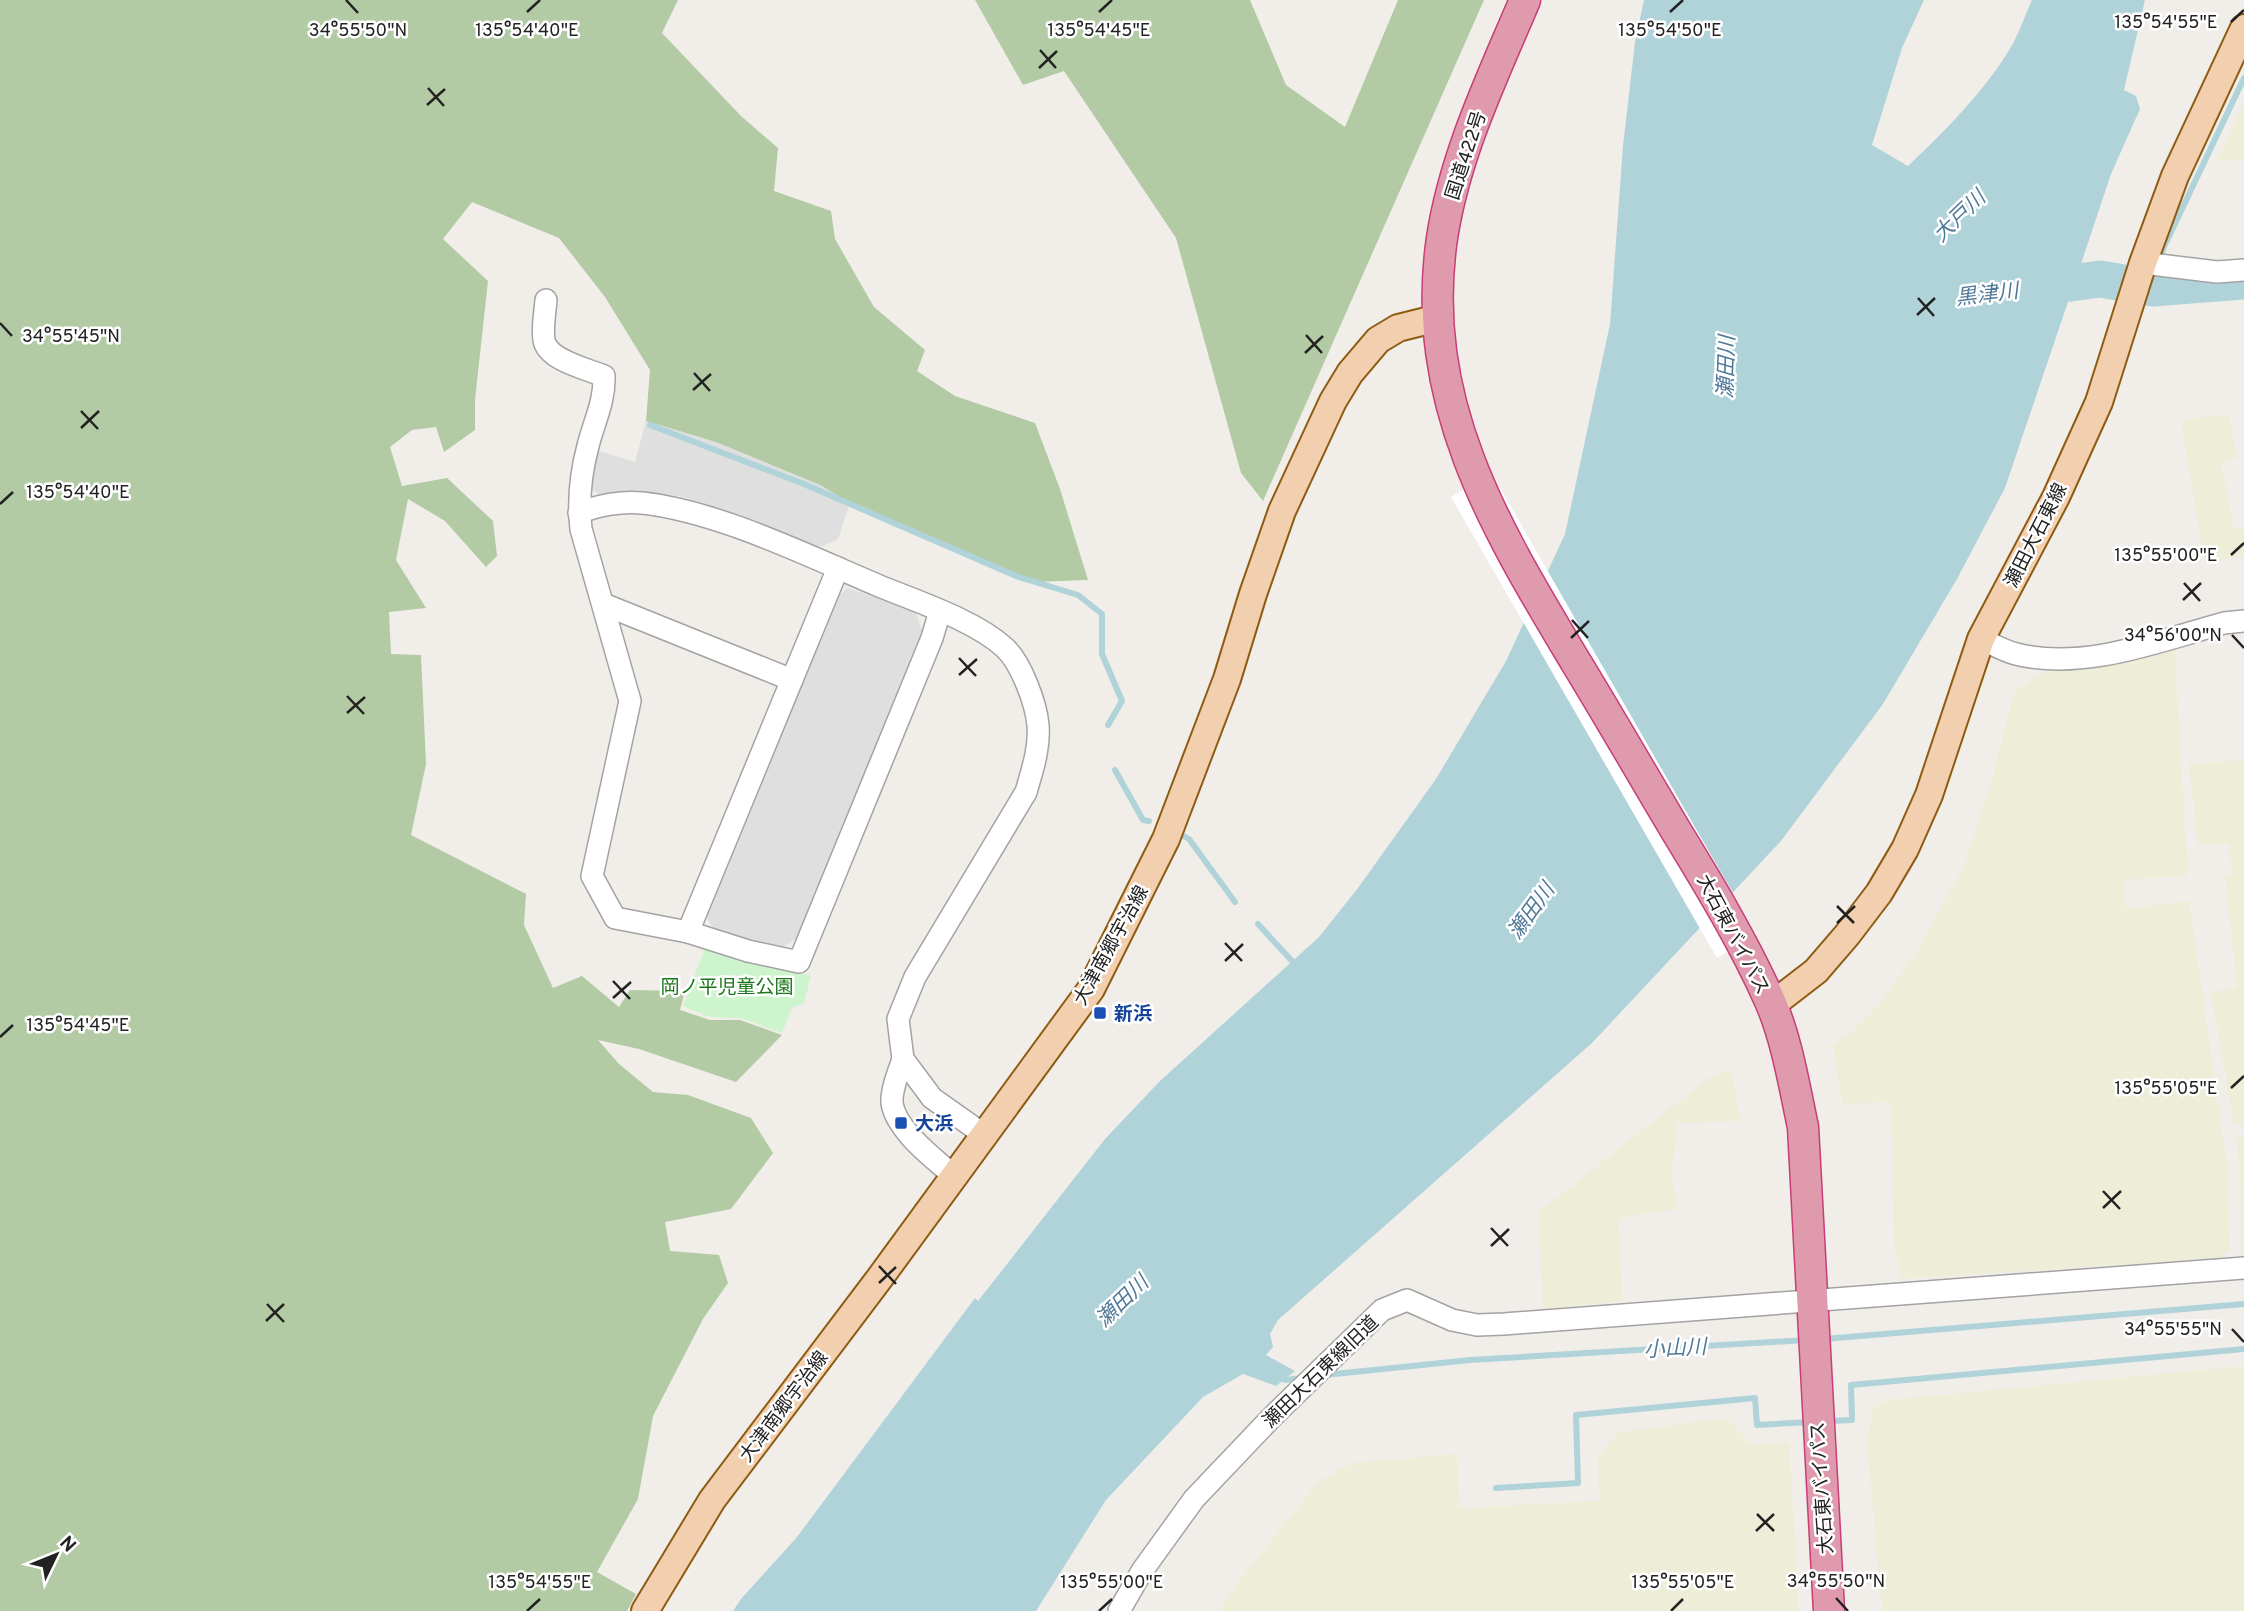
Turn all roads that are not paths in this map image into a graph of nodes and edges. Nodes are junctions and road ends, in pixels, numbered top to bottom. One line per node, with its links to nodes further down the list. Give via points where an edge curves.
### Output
1 (1525, 0): 6 (highway, 国道422号, via 1468,135 1451,191 1442,241)
2 (2244, 28): 4 (main road, 瀬田大石東線, via 2175,176)
3 (2244, 270): 4 (street)
4 (2137, 281): 12 (main road, 瀬田大石東線, via 2099,402 2056,497)
5 (546, 300): 7 (street, via 546,347 557,359 604,376 605,392 587,448)
6 (1438, 318): 15 (highway, 大石東バイパス, via 1457,428 1476,482 1526,580 1698,867); 17 (main road, 大津南郷宇治線, via 1398,328 1378,340 1333,401 1282,511 1227,679 1166,839 1091,989)
7 (579, 513): 8 (street, via 595,506 640,503 694,513); 9 (street)
8 (838, 568): 10 (street); 13 (street)
9 (603, 604): 13 (street); 14 (street, via 629,701 592,876 615,918)
10 (940, 611): 14 (street, via 799,962); 16 (street, via 1005,648 1023,673 1038,725 1035,762 1026,792 915,977 898,1019)
11 (2244, 621): 12 (street, via 2097,658 2036,658)
12 (1981, 639): 15 (main road, 瀬田大石東線, via 1929,795 1905,849 1847,935 1816,971)
13 (792, 680): 14 (street)
14 (688, 932)
15 (1772, 1005): 20 (highway, 大石東バイパス, via 1803,1127)
16 (903, 1059): 17 (street, via 932,1098); 18 (street, via 892,1102 915,1143)
17 (983, 1134): 18 (main road, 大津南郷宇治線)
18 (953, 1175): 21 (main road, 大津南郷宇治線, via 712,1500)
19 (2244, 1268): 20 (street, 瀬田大石東線旧道)
20 (1813, 1300): 22 (street, 瀬田大石東線旧道, via 1477,1325 1452,1320 1408,1300 1382,1310 1194,1499); 23 (highway, 大石東バイパス)
21 (645, 1611)
22 (1119, 1611)
23 (1829, 1611)

